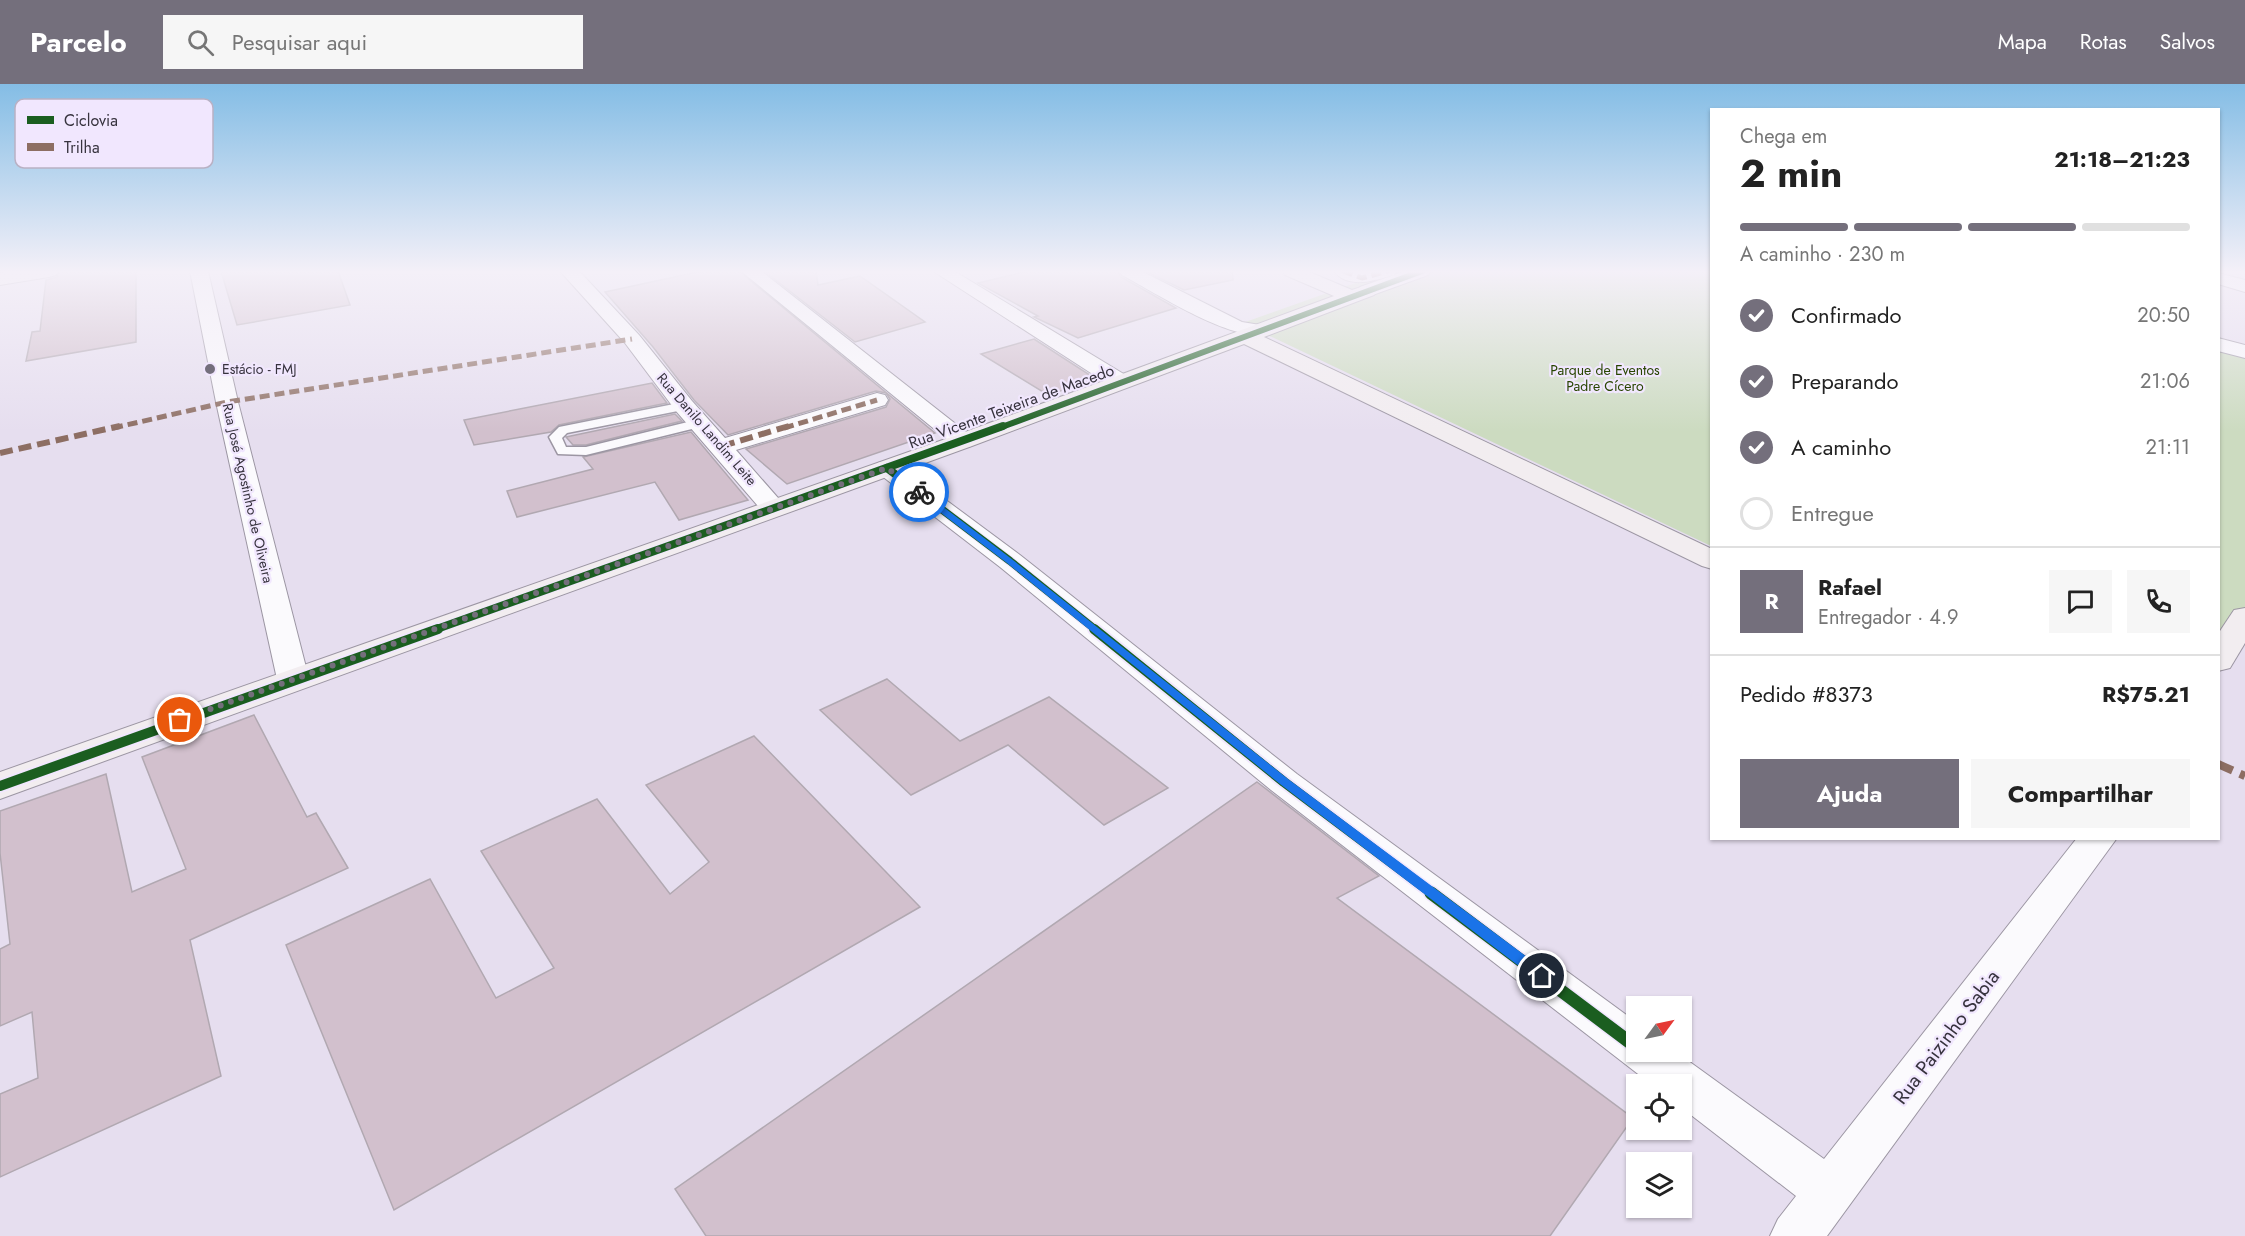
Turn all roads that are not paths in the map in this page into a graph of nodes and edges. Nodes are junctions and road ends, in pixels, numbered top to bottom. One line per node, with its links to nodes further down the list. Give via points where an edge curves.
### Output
1 (210, 325): 23 (street, Rua José Agostinho de Oliveira)
2 (619, 325): 12 (street, Rua Danilo Landim Leite)
3 (817, 325): 14 (street)
4 (1029, 325): 10 (street)
5 (1235, 325): 7 (street)
6 (1265, 325): 7 (street, Rua Vicente Teixeira de Macedo)
7 (1247, 331): 10 (street, Rua Vicente Teixeira de Macedo); 17 (street)
8 (2220, 345): 9 (street)
9 (2245, 352)
10 (1119, 381): 14 (street, Rua Vicente Teixeira de Macedo)
11 (877, 400): 15 (street)
12 (684, 406): 13 (street, Rua Danilo Landim Leite); 13 (lane, via 563,430 555,437 562,451 568,453)
13 (700, 423): 15 (street, Rua Danilo Landim Leite)
14 (963, 441): 16 (street, Rua Vicente Teixeira de Macedo)
15 (722, 446): 18 (street, Rua Danilo Landim Leite)
16 (887, 468): 18 (street, Rua Vicente Teixeira de Macedo); 26 (street, via 1010,561 1284,782)
17 (1585, 494): 19 (street); 20 (street)
18 (773, 507): 23 (street, Rua Vicente Teixeira de Macedo)
19 (1710, 546)
20 (1710, 559)
21 (2245, 617): 22 (street)
22 (2220, 659)
23 (293, 679): 24 (street, Rua Vicente Teixeira de Macedo)
24 (0, 786)
25 (2096, 840): 28 (street, Rua Paizinho Sabia)
26 (1626, 1039)
27 (1655, 1062): 28 (street)
28 (1828, 1191): 29 (street, Rua Paizinho Sabia)
29 (1796, 1236)

